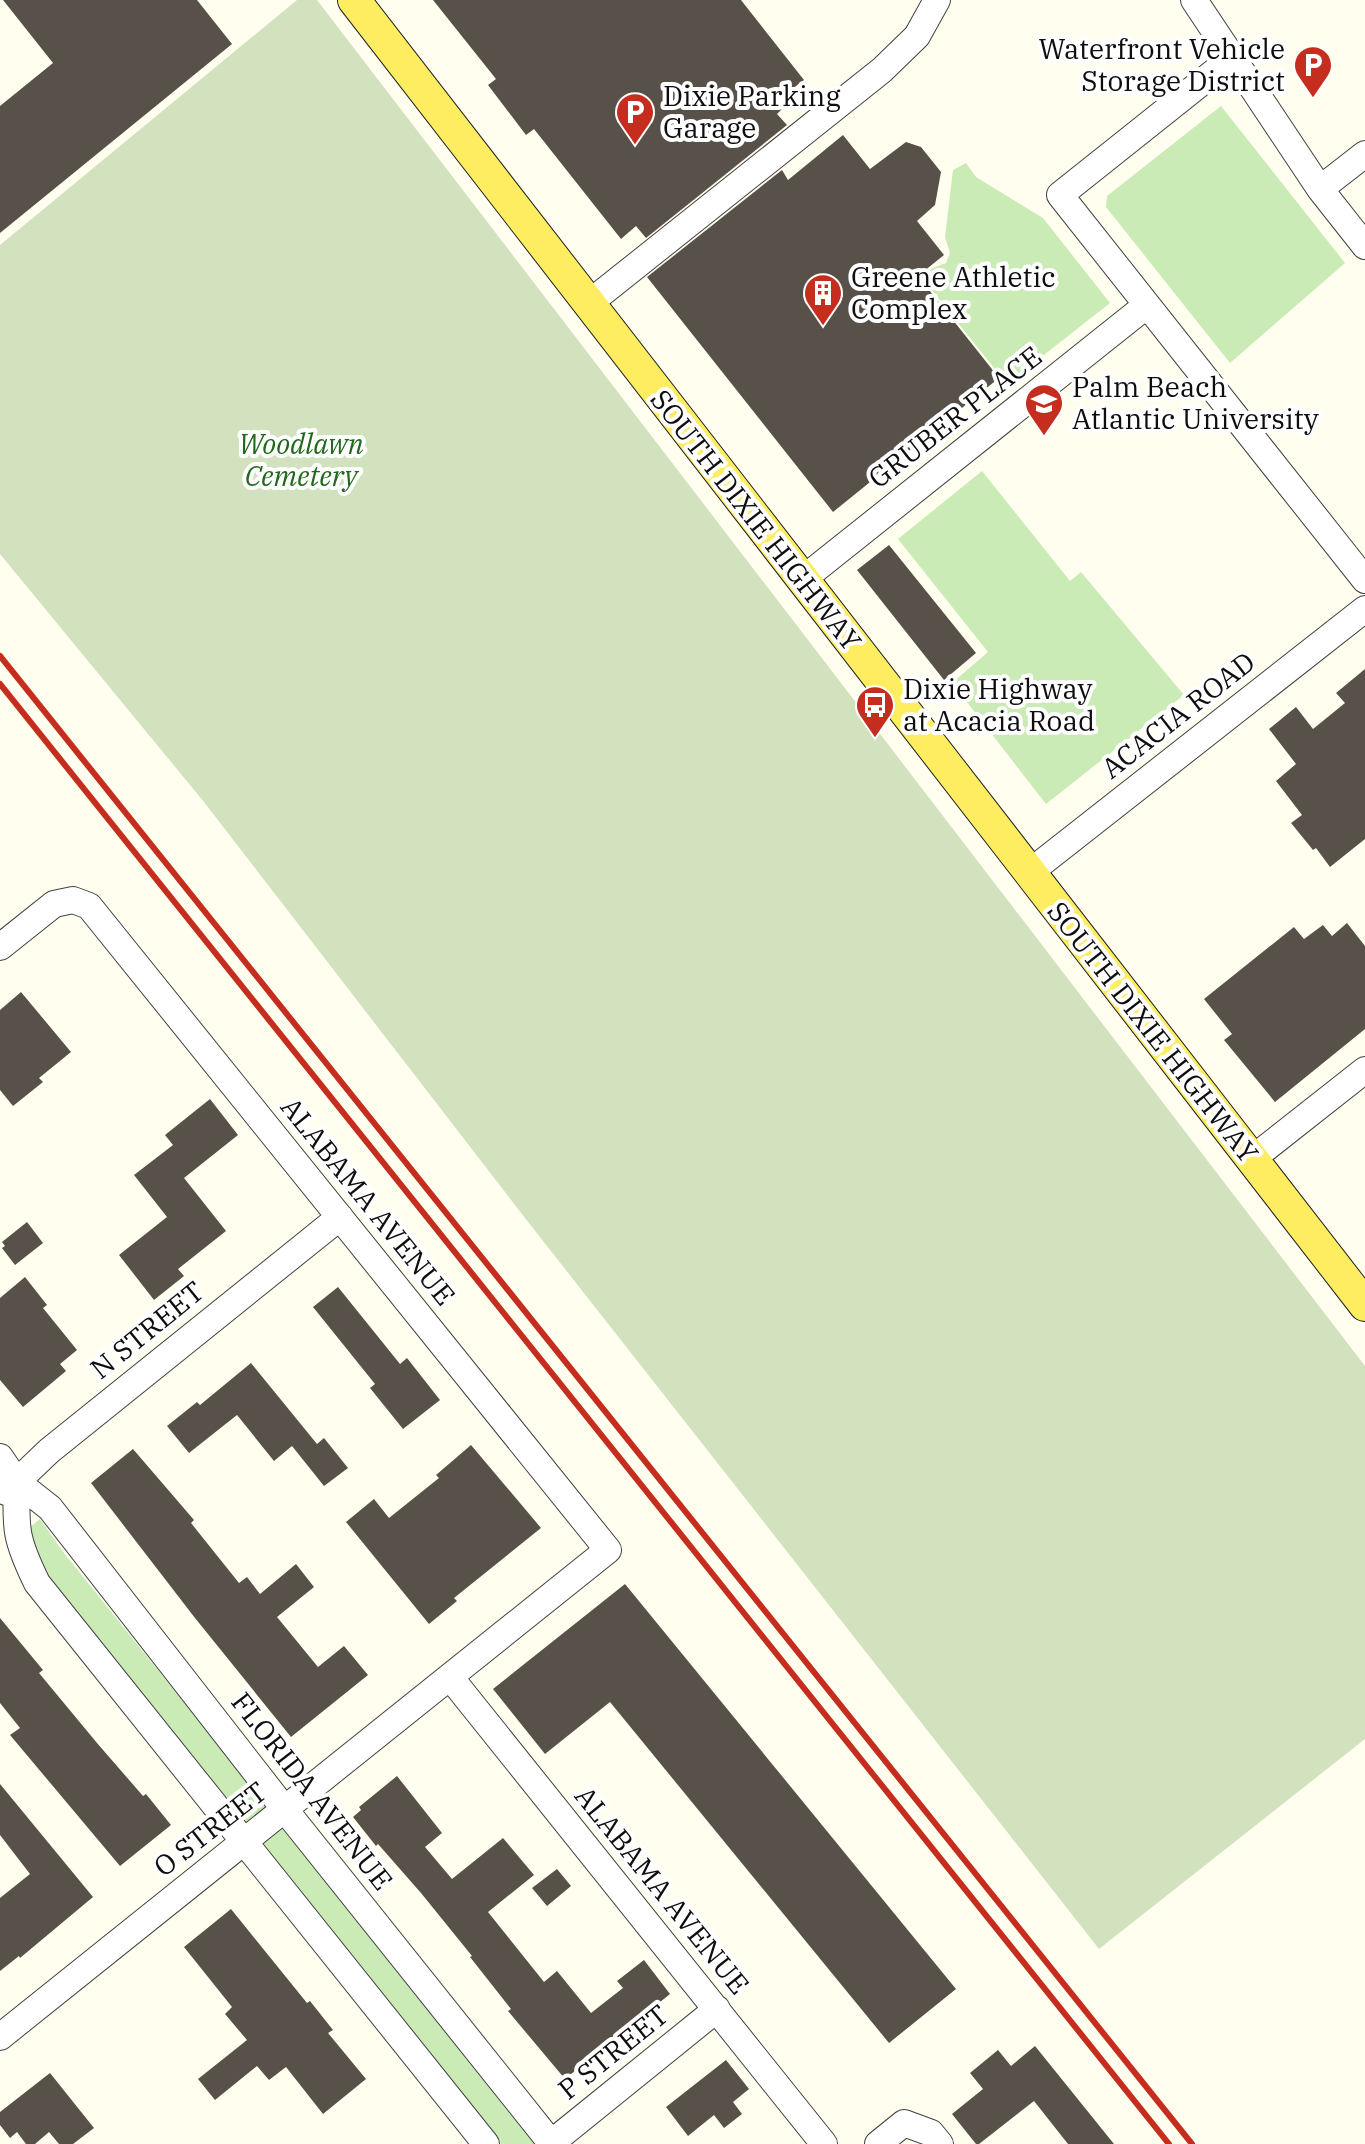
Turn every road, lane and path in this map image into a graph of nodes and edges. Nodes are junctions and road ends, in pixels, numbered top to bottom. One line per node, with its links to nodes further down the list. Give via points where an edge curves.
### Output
1 (354, 0): 8 (main road, SOUTH DIXIE HIGHWAY)
2 (937, 0): 8 (street, via 917,36 882,70)
3 (1194, 0): 4 (street)
4 (1232, 58): 6 (street); 9 (street, via 1060,195)
5 (1365, 154): 6 (street)
6 (1320, 189): 7 (street)
7 (1365, 246)
8 (588, 304): 10 (main road, SOUTH DIXIE HIGHWAY)
9 (1147, 305): 10 (street, GRUBER PLACE); 11 (street)
10 (803, 579): 13 (main road, SOUTH DIXIE HIGHWAY)
11 (1365, 580)
12 (1365, 609): 13 (street, ACACIA ROAD)
13 (1030, 872): 16 (main road, SOUTH DIXIE HIGHWAY)
14 (0, 947): 17 (street, ALABAMA AVENUE, via 54,904 73,900 89,906)
15 (1365, 1070): 16 (street)
16 (1252, 1159): 18 (main road, SOUTH DIXIE HIGHWAY)
17 (340, 1217): 20 (street, N STREET, via 49,1451); 21 (street, ALABAMA AVENUE)
18 (1365, 1305)
19 (0, 1457): 20 (street, FLORIDA AVENUE)
20 (9, 1490): 23 (street, FLORIDA AVENUE, via 50,1508); 24 (street, via 21,1552 37,1583)
21 (608, 1550): 22 (street, O STREET)
22 (450, 1677): 23 (street, O STREET); 25 (street, ALABAMA AVENUE)
23 (286, 1811): 24 (street, O STREET); 28 (street, FLORIDA AVENUE)
24 (245, 1841): 26 (street, O STREET); 27 (street)
25 (717, 2009): 28 (street, P STREET); 29 (street, ALABAMA AVENUE)
26 (0, 2037)
27 (486, 2144)
28 (551, 2144)
29 (824, 2144)
30 (878, 2144): 31 (street, via 904,2123 931,2133)
31 (940, 2144)

